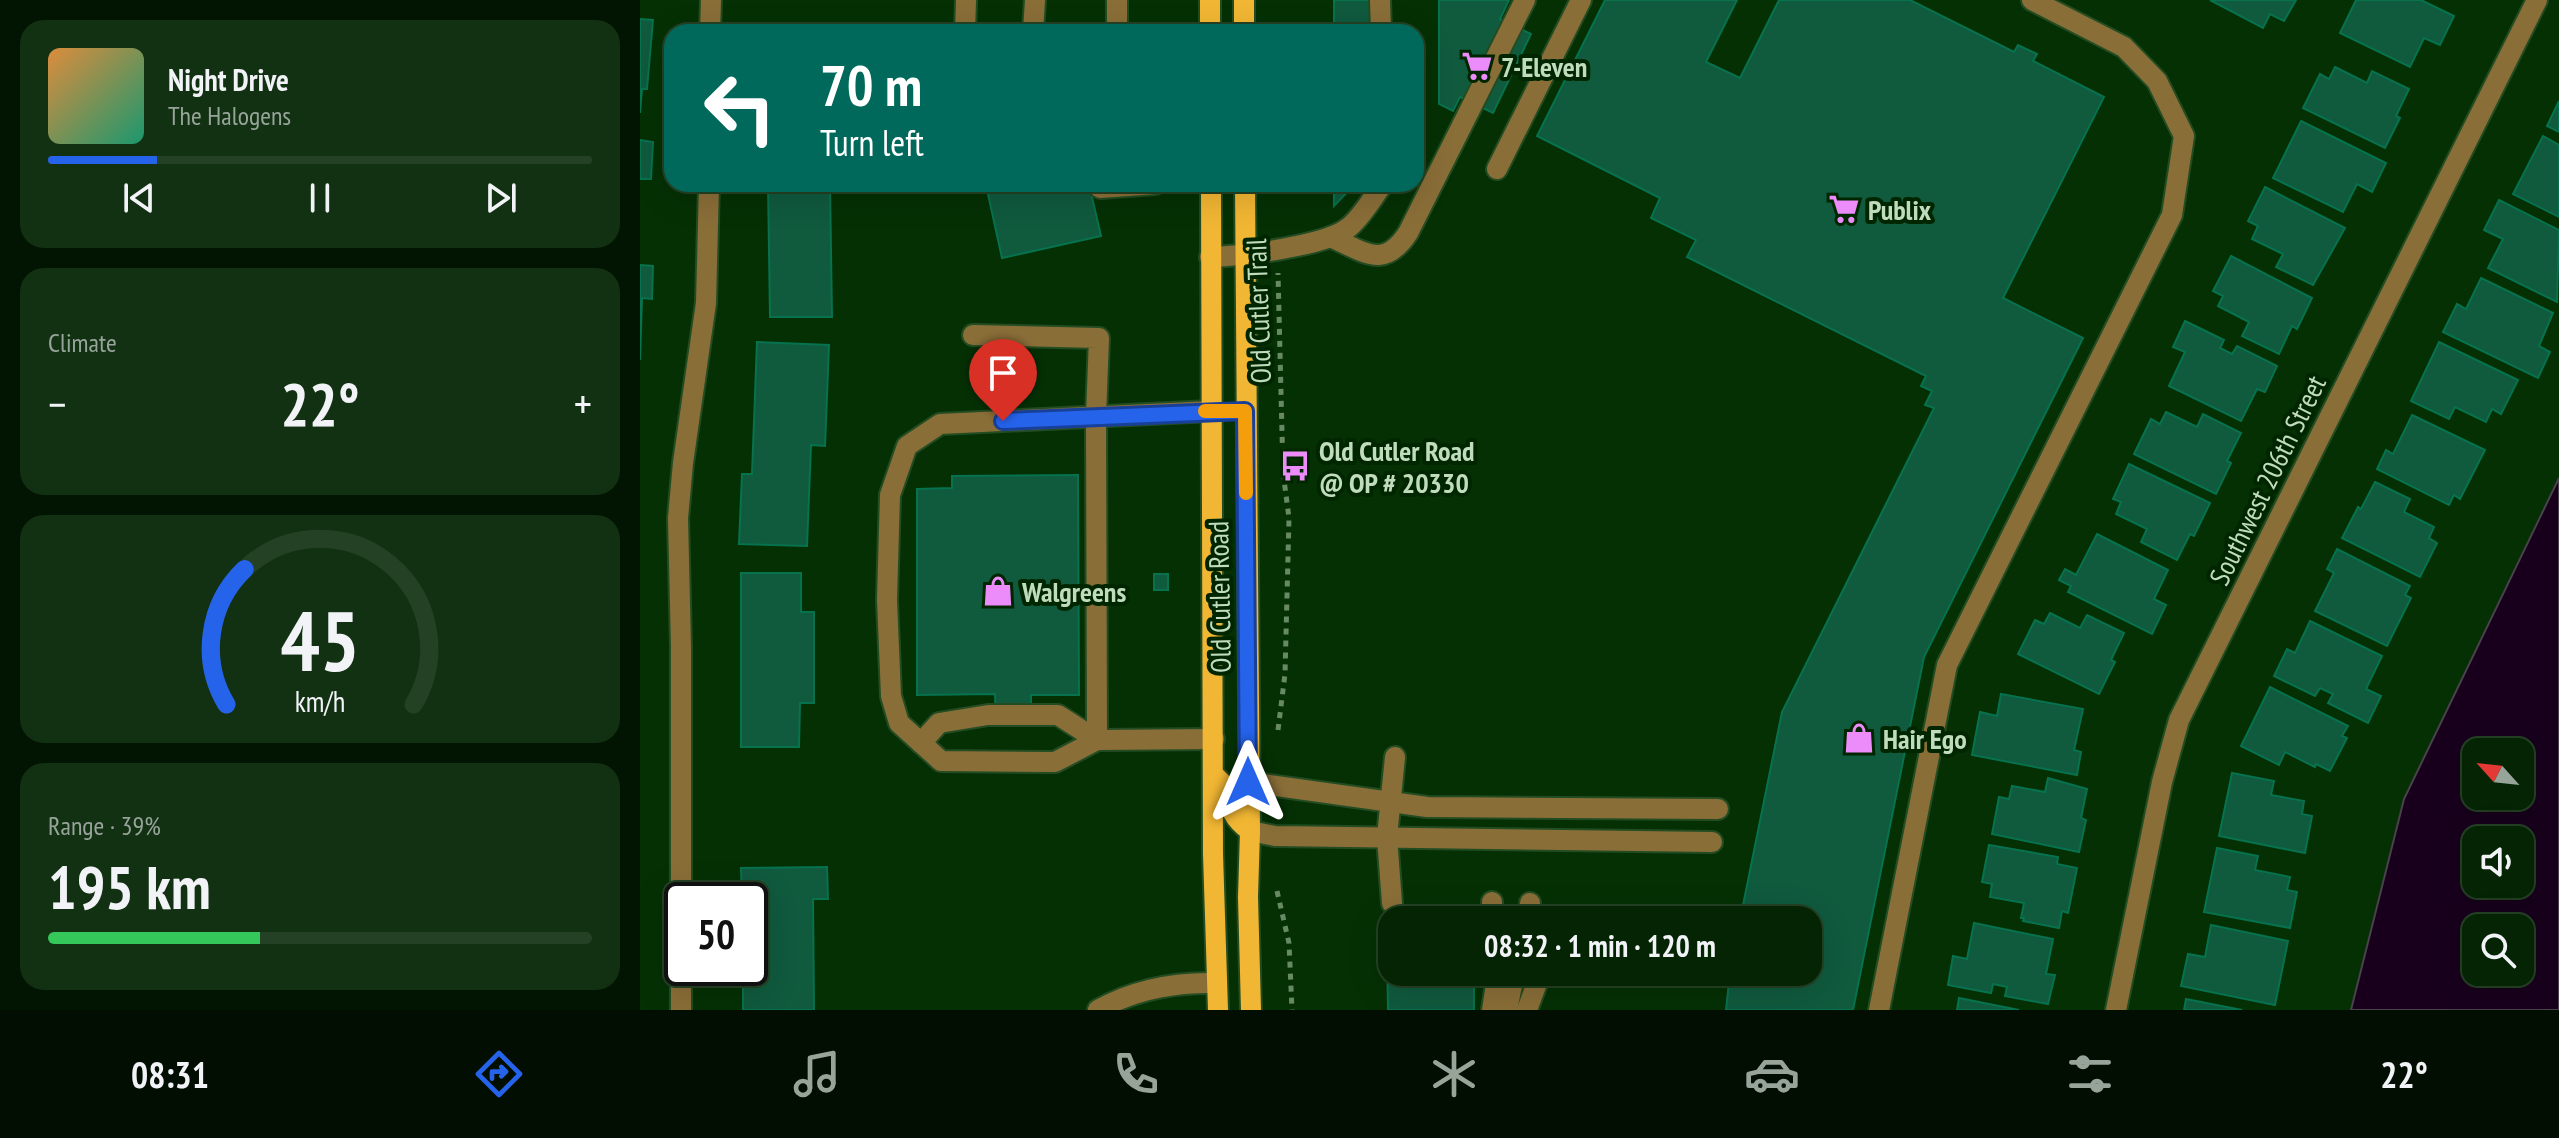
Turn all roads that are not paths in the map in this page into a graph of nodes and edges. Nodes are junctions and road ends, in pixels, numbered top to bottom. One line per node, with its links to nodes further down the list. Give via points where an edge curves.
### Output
1 (711, 0): 12 (street)
2 (966, 0): 13 (street)
3 (1035, 0): 14 (street)
4 (1117, 0): 15 (street)
5 (1210, 0): 16 (main road)
6 (1244, 0): 17 (main road)
7 (1380, 0): 18 (street)
8 (1525, 0): 24 (street, via 1398,248 1377,256)
9 (1581, 0): 19 (street)
10 (2032, 0): 52 (street, via 2124,47 2157,81 2184,136 2175,199 2172,215 1947,665)
11 (2537, 0): 53 (street, Southwest 206th Street, via 2179,720)
12 (710, 24)
13 (965, 24)
14 (1034, 24)
15 (1117, 24)
16 (1210, 24)
17 (1244, 24)
18 (1381, 24)
19 (1497, 169)
20 (709, 192): 45 (street, via 706,303 678,518)
21 (1211, 192): 26 (main road, Old Cutler Road)
22 (1245, 192): 25 (main road, Old Cutler Road)
23 (1377, 192): 24 (street, via 1349,227)
24 (1330, 237): 25 (street)
25 (1244, 256): 26 (street); 29 (main road, Old Cutler Road)
26 (1210, 257): 28 (main road, Old Cutler Road)
27 (973, 335): 30 (street, via 1099,338)
28 (1212, 411): 29 (main road); 30 (street); 31 (main road, Old Cutler Road)
29 (1245, 411): 36 (main road, Old Cutler Road)
30 (1096, 416): 32 (street); 33 (street, via 940,424 907,446 890,495 891,696 899,723)
31 (1214, 739): 32 (street); 35 (main road, Old Cutler Road)
32 (1097, 740): 33 (street, via 1055,762 941,761); 33 (street, via 1058,715 988,715 939,723)
33 (921, 743)
34 (1395, 757): 37 (street)
35 (1213, 774): 39 (main road, via 1229,790 1237,821); 43 (main road, Old Cutler Road)
36 (1248, 782): 37 (street); 39 (main road, Old Cutler Road)
37 (1391, 801): 38 (street, via 1427,807); 40 (street)
38 (1718, 809)
39 (1250, 831): 40 (street); 48 (main road, Old Cutler Road)
40 (1387, 837): 41 (street); 42 (street)
41 (1712, 842)
42 (1392, 903)
43 (1216, 983): 46 (street, via 1172,983); 47 (main road, Old Cutler Road)
44 (1536, 986): 51 (street)
45 (681, 1010)
46 (1098, 1010)
47 (1218, 1010)
48 (1251, 1010)
49 (1492, 1010): 50 (street, via 1504,984)
50 (1507, 1010)
51 (1527, 1010)
52 (1879, 1010)
53 (2116, 1010)

